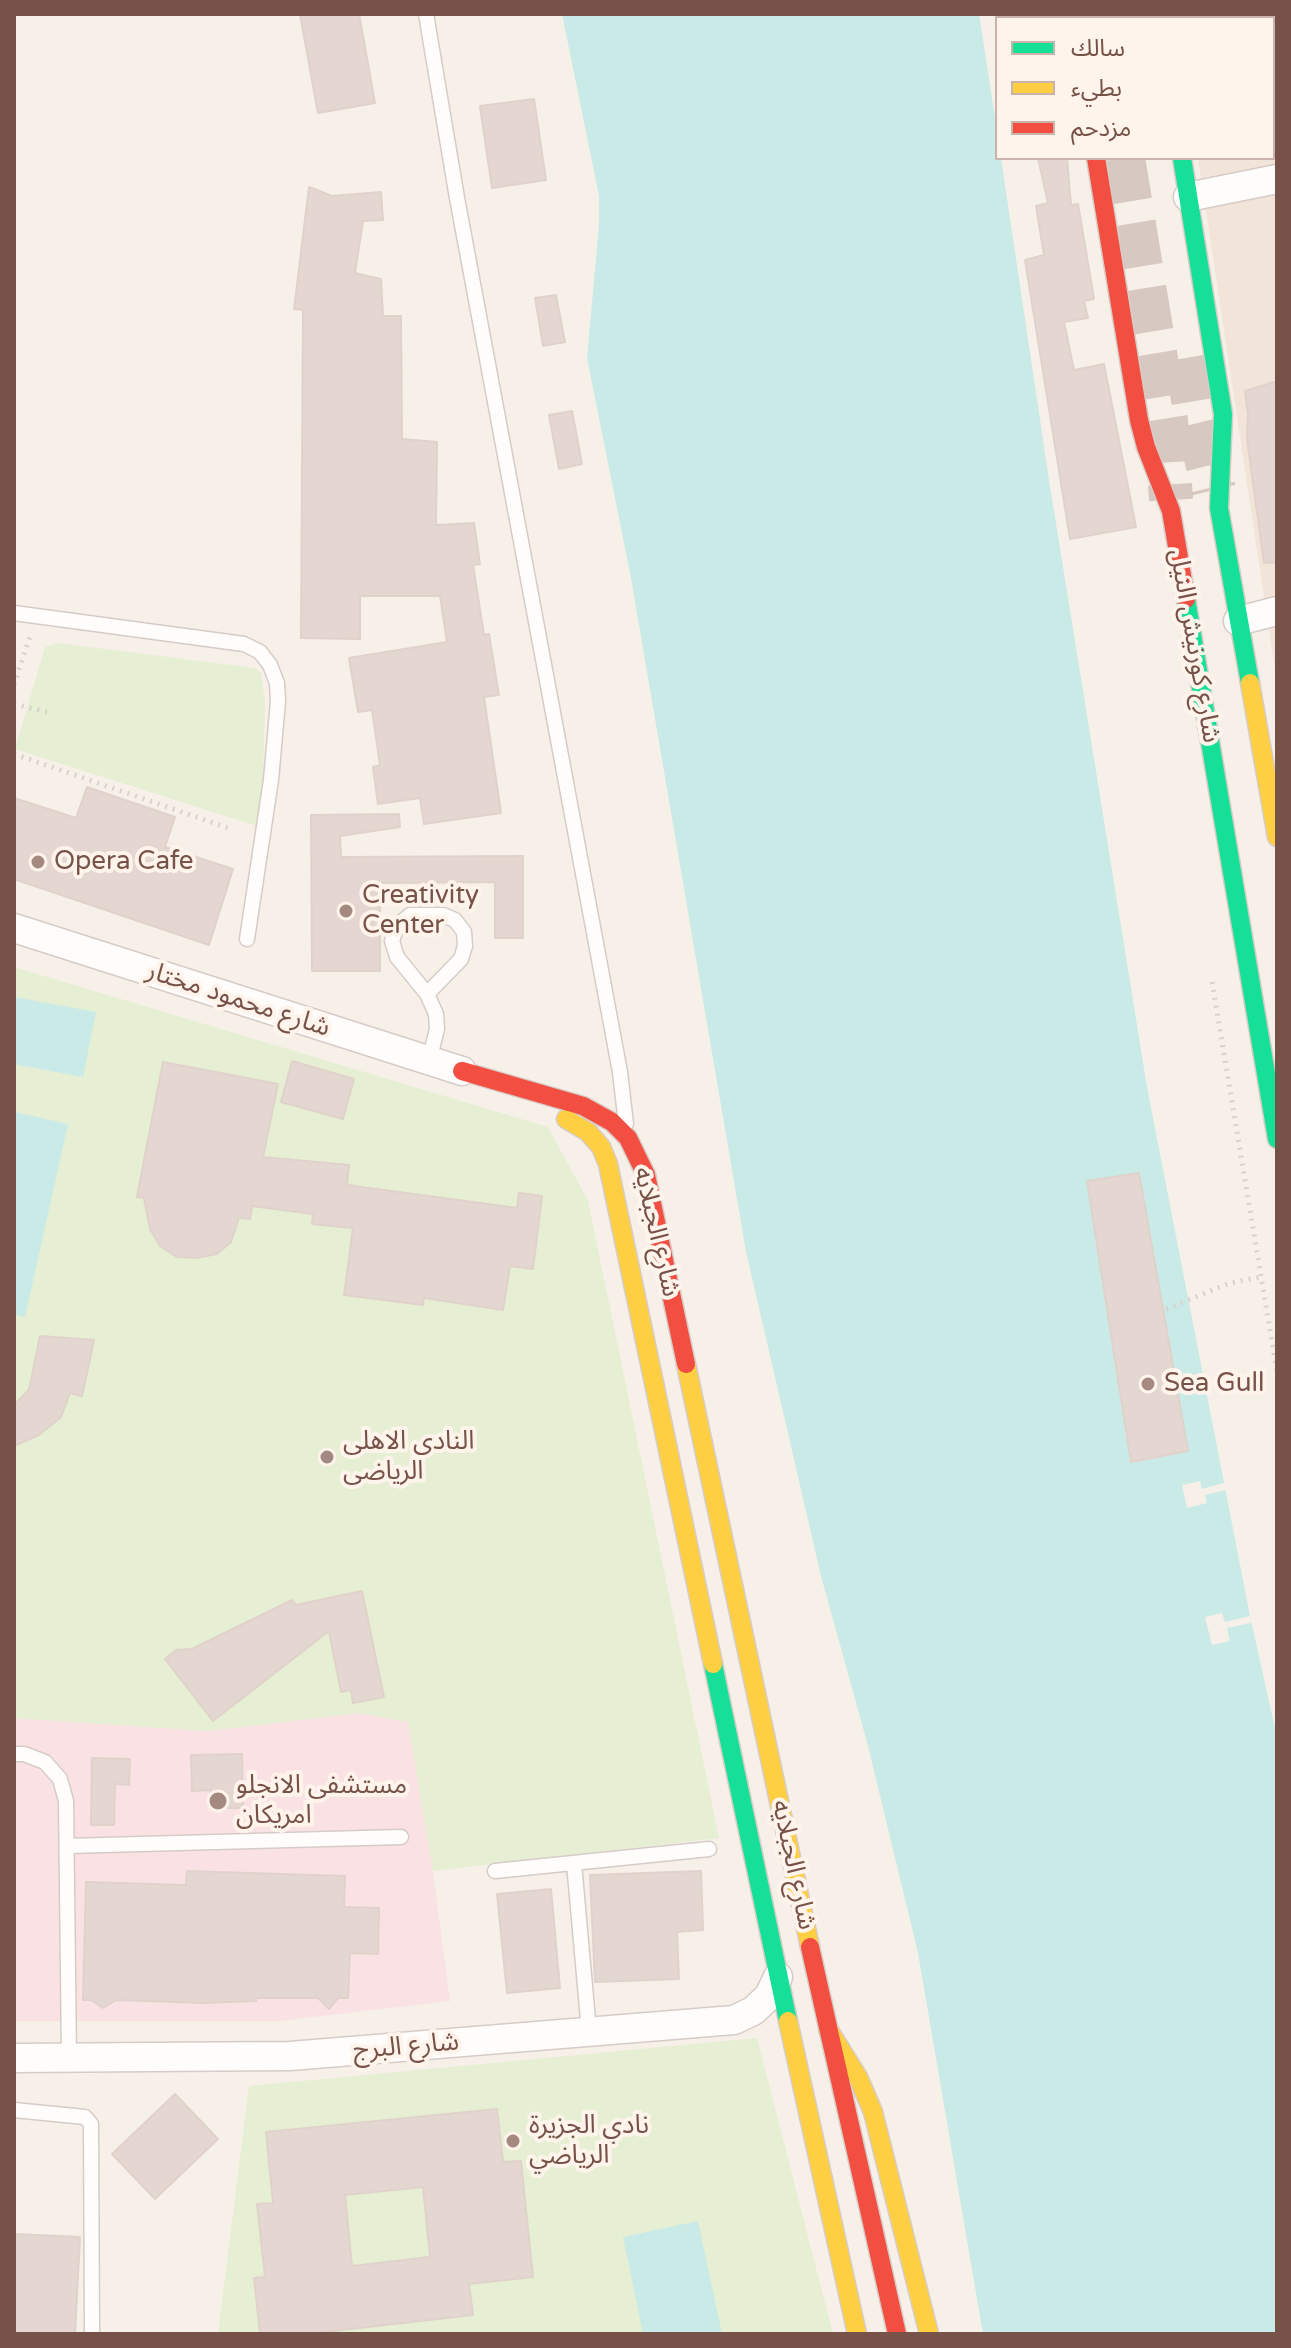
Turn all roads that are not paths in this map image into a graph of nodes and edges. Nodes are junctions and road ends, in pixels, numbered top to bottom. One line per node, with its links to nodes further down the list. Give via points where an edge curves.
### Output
1 (426, 14): 18 (lane)
2 (1096, 160): 19 (main road, شارع كورنيش النيل, via 1139,420 1171,511)
3 (1182, 160): 5 (main road, شارع كورنيش النيل)
4 (1277, 179): 5 (street)
5 (1188, 197): 8 (main road, شارع كورنيش النيل, via 1223,414 1219,508)
6 (1277, 611): 8 (street)
7 (14, 613): 14 (lane, via 244,644 270,665 278,701 273,764)
8 (1238, 621): 10 (main road, شارع كورنيش النيل)
9 (1277, 719): 10 (lane)
10 (1256, 722): 11 (main road, شارع كورنيش النيل)
11 (1274, 802): 12 (main road, شارع كورنيش النيل)
12 (1277, 837)
13 (14, 928): 16 (street, شارع محمود مختار)
14 (247, 939)
15 (427, 994): 15 (lane, via 397,957 392,941 397,926 410,915 443,915 464,932 461,959); 16 (lane, via 437,1029)
16 (429, 1061): 17 (street, شارع محمود مختار)
17 (462, 1071): 18 (main road, شارع الجبلايه, via 583,1106); 26 (main road, شارع الجبلايه, via 588,1132 608,1164)
18 (628, 1138): 27 (main road, شارع الجبلايه, via 646,1175)
19 (1277, 1139)
20 (14, 1754): 22 (lane, via 45,1762 60,1779)
21 (401, 1837): 22 (lane)
22 (67, 1846): 30 (lane)
23 (709, 1849): 24 (lane)
24 (574, 1863): 25 (lane); 28 (lane)
25 (495, 1871)
26 (778, 1977): 28 (street, شارع البرج, via 769,1996 734,2020); 33 (main road, شارع الجبلايه)
27 (828, 2029): 34 (main road, شارع الجبلايه); 35 (main road, via 873,2112)
28 (589, 2031): 30 (street, شارع البرج, via 290,2056)
29 (14, 2058): 30 (street, شارع البرج)
30 (69, 2058)
31 (14, 2110): 32 (lane, via 85,2117 91,2124)
32 (92, 2334)
33 (857, 2334)
34 (897, 2334)
35 (929, 2334)

